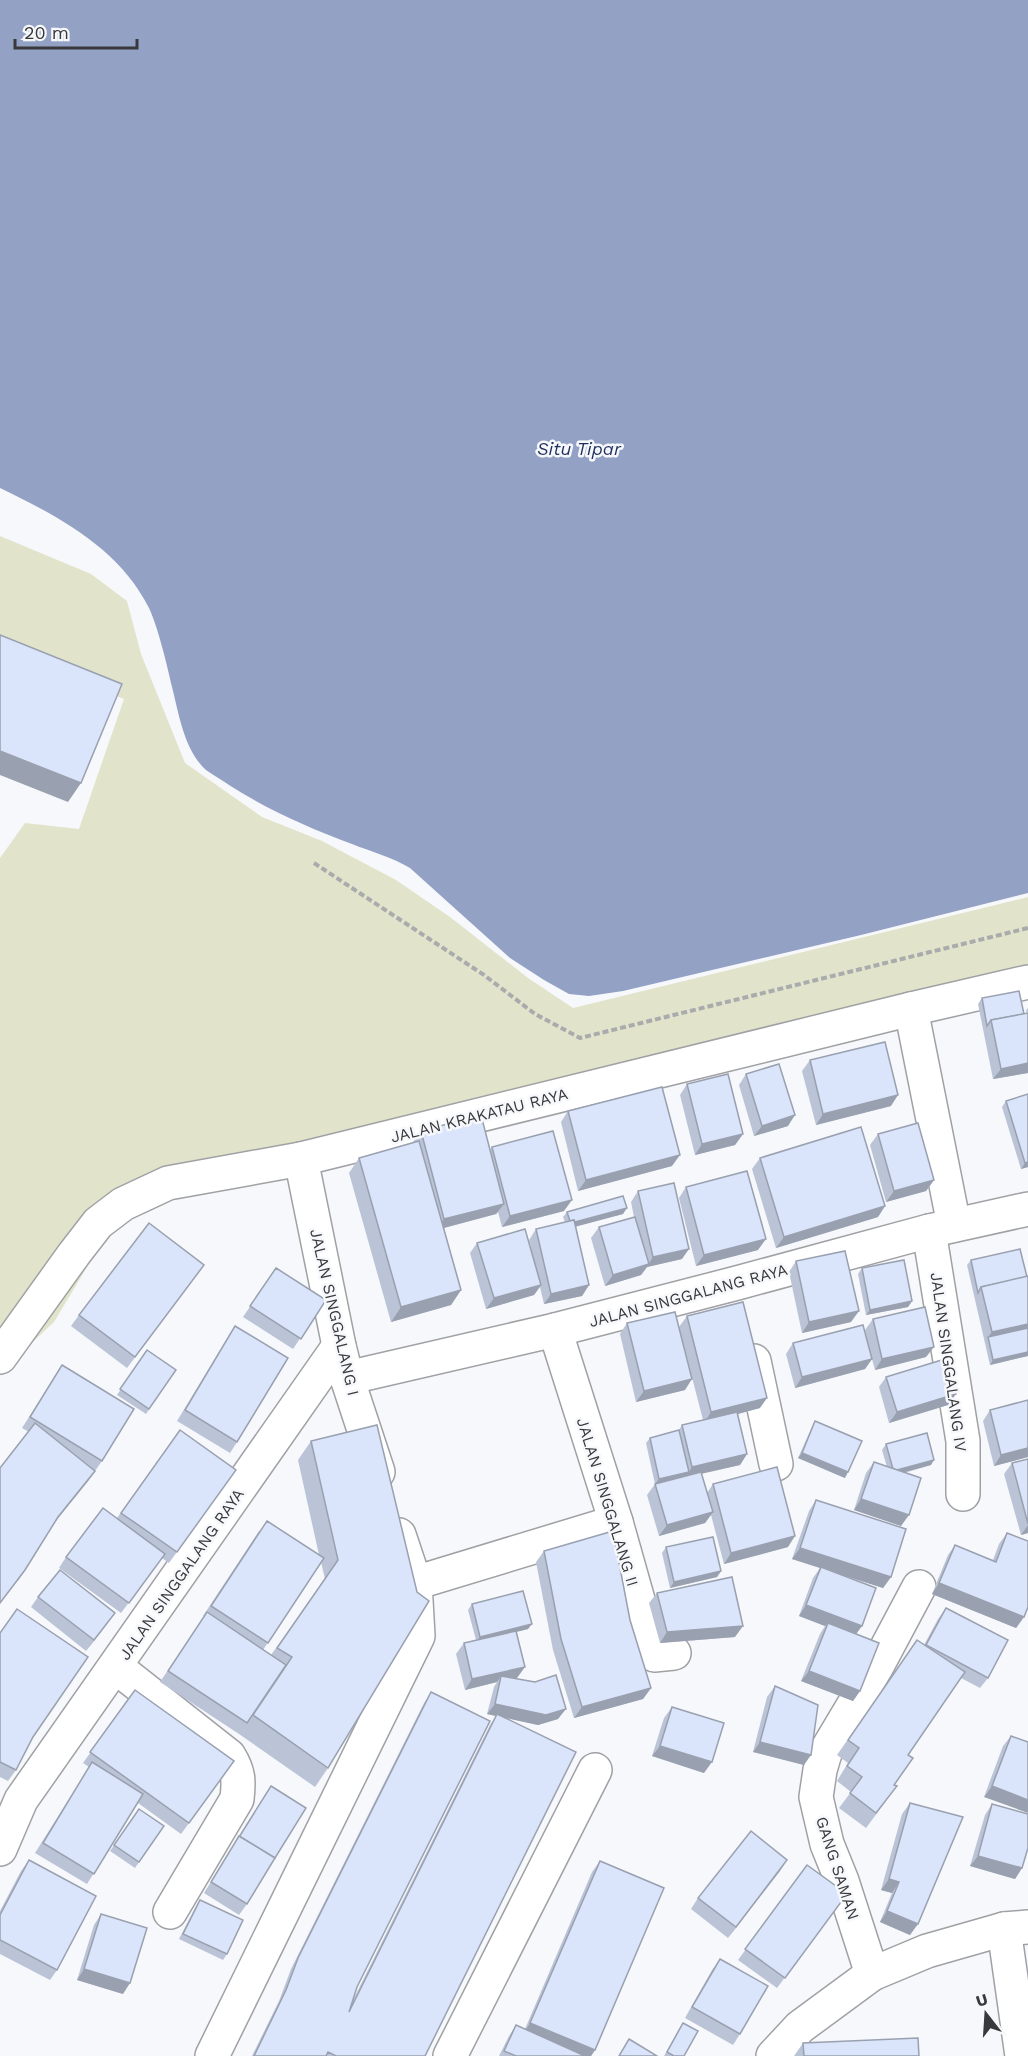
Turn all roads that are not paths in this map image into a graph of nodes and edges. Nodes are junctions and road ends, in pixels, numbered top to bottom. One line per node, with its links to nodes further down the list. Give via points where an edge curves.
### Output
1 (1028, 982): 2 (street, JALAN KRAKATAU RAYA)
2 (911, 1009): 3 (street, JALAN KRAKATAU RAYA); 5 (street, JALAN SINGGALANG IV)
3 (301, 1159): 8 (street, JALAN SINGGALANG I); 9 (street, JALAN KRAKATAU RAYA, via 168,1183 123,1204 98,1223)
4 (1028, 1209): 5 (street, JALAN SINGGALANG RAYA)
5 (942, 1228): 6 (street, JALAN SINGGALANG RAYA); 12 (street, JALAN SINGGALANG IV, via 963,1442)
6 (737, 1283): 7 (street, JALAN SINGGALANG RAYA); 11 (street)
7 (555, 1330): 10 (street, JALAN SINGGALANG RAYA); 13 (street, JALAN SINGGALANG II)
8 (339, 1346): 10 (street, JALAN SINGGALANG I); 17 (street, JALAN SINGGALANG RAYA)
9 (0, 1357)
10 (347, 1378): 14 (street, JALAN SINGGALANG I)
11 (776, 1464)
12 (963, 1494)
13 (616, 1522): 14 (street); 16 (street, JALAN SINGGALANG II, via 654,1655)
14 (415, 1583): 24 (street, JALAN SINGGALANG I, via 418,1636)
15 (919, 1587): 23 (street, GANG SAMAN, via 825,1753 816,1797 827,1844 843,1881)
16 (674, 1653)
17 (116, 1667): 19 (street, JALAN SINGGALANG RAYA); 21 (street, via 228,1756 237,1769 237,1799)
18 (595, 1770): 25 (street)
19 (10, 1795): 20 (street, JALAN SINGGALANG RAYA)
20 (0, 1849)
21 (170, 1912)
22 (1016, 1928): 23 (street, via 927,1951); 27 (street)
23 (872, 1974): 26 (street, via 800,2027)
24 (212, 2056)
25 (450, 2056)
26 (773, 2056)
27 (1022, 2056)

